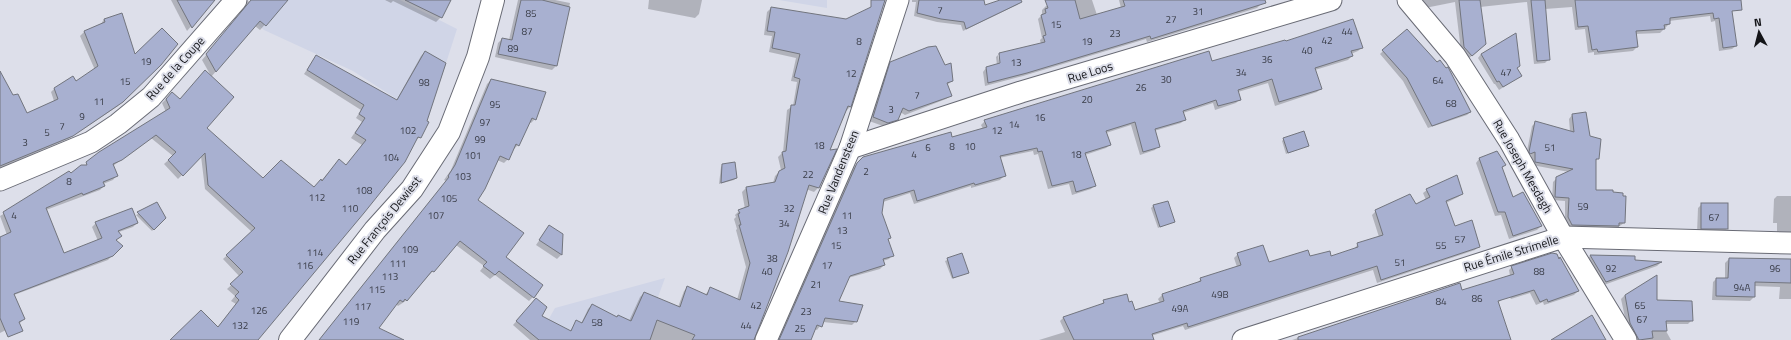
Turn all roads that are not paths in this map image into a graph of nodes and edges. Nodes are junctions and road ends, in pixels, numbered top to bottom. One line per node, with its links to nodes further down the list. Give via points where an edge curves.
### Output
1 (236, 0): 7 (street, Rue de la Coupe, via 151,97 118,124 91,142)
2 (493, 0): 10 (street, Rue François Dewiest, via 478,57 449,132 412,189 375,230)
3 (898, 0): 6 (street, Rue Vandensteen)
4 (1331, 0): 6 (street, Rue Loos, via 1021,92)
5 (1408, 0): 8 (street, Rue Joseph Mesdagh, via 1456,56 1509,140)
6 (850, 148): 11 (street, Rue Vandensteen)
7 (0, 180)
8 (1563, 237): 9 (street, Rue Émile Strimelle); 12 (street, Rue Émile Strimelle); 13 (street, Rue Joseph Mesdagh)
9 (1791, 243)
10 (290, 340)
11 (766, 340)
12 (1243, 340)
13 (1626, 340)

